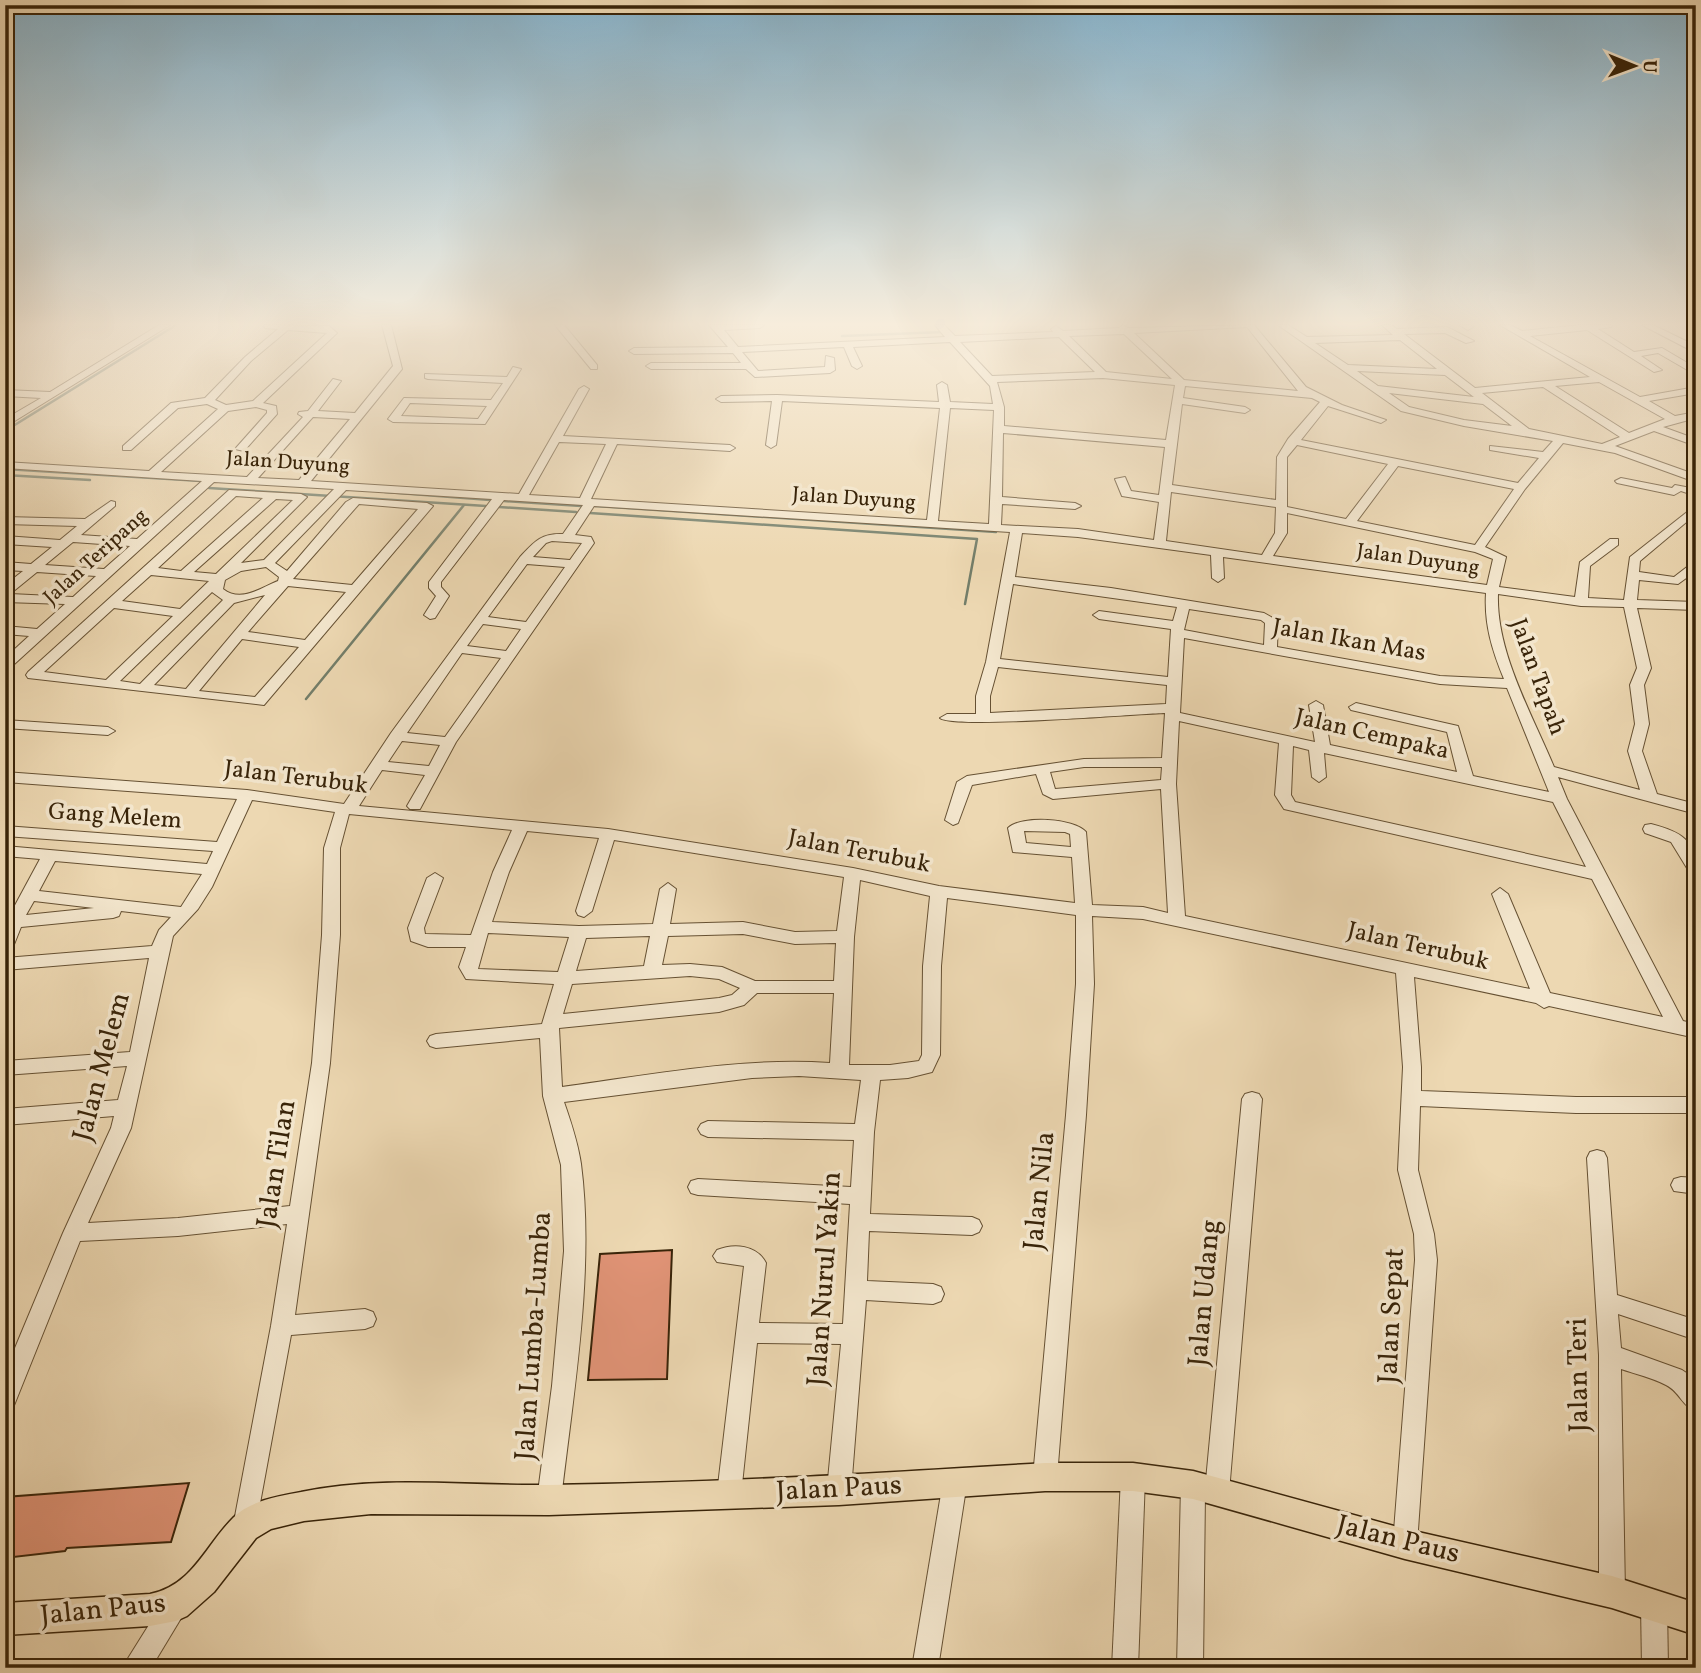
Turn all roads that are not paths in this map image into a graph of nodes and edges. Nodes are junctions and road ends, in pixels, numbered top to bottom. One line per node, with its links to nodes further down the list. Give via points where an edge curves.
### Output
1 (38, 403): 31 (street)
2 (191, 403): 44 (street, via 175,405)
3 (213, 403): 23 (street)
4 (319, 403): 26 (street)
5 (386, 403): 28 (street)
6 (394, 403): 7 (street, via 393,419 481,422)
7 (494, 403)
8 (576, 403): 36 (street)
9 (776, 403): 42 (street)
10 (899, 403): 21 (street)
11 (999, 403): 22 (street)
12 (1177, 403): 41 (street)
13 (1199, 403): 24 (street)
14 (1324, 403): 39 (street)
15 (1332, 403): 30 (street)
16 (1398, 403): 34 (street, via 1413,413)
17 (1489, 403): 34 (street)
18 (1575, 403): 35 (street)
19 (1644, 403): 29 (street)
20 (256, 404): 23 (street); 47 (street, via 272,408 272,414)
21 (945, 405): 22 (street); 73 (street)
22 (999, 407): 33 (street)
23 (225, 408): 51 (street)
24 (1245, 410)
25 (298, 414): 26 (street)
26 (311, 414): 28 (street); 55 (street)
27 (1696, 415): 29 (street)
28 (360, 416): 57 (street)
29 (1673, 419): 32 (street)
30 (1381, 420)
31 (5, 424)
32 (1654, 427): 35 (street); 40 (street)
33 (998, 429): 41 (street); 65 (street)
34 (1525, 431): 37 (street)
35 (1626, 436): 43 (street)
36 (557, 439): 38 (street); 64 (street)
37 (1560, 439): 43 (street); 48 (street)
38 (613, 441): 45 (street); 66 (street)
39 (1292, 441): 49 (street); 69 (street, via 1282,457)
40 (1696, 443)
41 (1170, 444): 60 (street)
42 (771, 445)
43 (1604, 447): 52 (street)
44 (127, 448)
45 (730, 448)
46 (1494, 448): 48 (street)
47 (240, 449)
48 (1545, 456): 58 (street)
49 (1394, 463): 58 (street); 74 (street)
50 (5, 465): 51 (street, Jalan Duyung)
51 (152, 474): 53 (street, Jalan Duyung)
52 (1696, 475)
53 (213, 477): 55 (street, Jalan Duyung); 81 (street, Jalan Teripang)
54 (1121, 479): 60 (street, via 1126,494)
55 (250, 480): 57 (street, Jalan Duyung)
56 (1621, 481): 61 (street, via 1664,492 1679,487)
57 (303, 483): 59 (street, Jalan Duyung)
58 (1521, 487): 83 (street)
59 (339, 491): 63 (street, Jalan Duyung); 87 (street)
60 (1166, 493): 69 (street); 82 (street)
61 (1696, 493)
62 (273, 495): 92 (street, via 233,492); 94 (street); 96 (street, via 301,497)
63 (500, 496): 64 (street, Jalan Duyung); 112 (street, via 435,582 442,600)
64 (522, 498): 66 (street, Jalan Duyung)
65 (998, 500): 68 (street); 75 (street)
66 (587, 501): 73 (street, Jalan Duyung); 77 (street)
67 (111, 504): 72 (street)
68 (1075, 506)
69 (1282, 507): 74 (street); 85 (street, via 1281,533)
70 (1696, 508): 95 (street, via 1634,560)
71 (6, 521): 72 (street)
72 (88, 523): 79 (street)
73 (932, 523): 75 (street, Jalan Duyung)
74 (1349, 523): 83 (street)
75 (995, 528): 76 (street, Jalan Duyung)
76 (1017, 529): 82 (street, Jalan Duyung); 98 (street)
77 (567, 538): 86 (street, Jalan Tilan, via 544,538); 88 (street, via 589,542)
78 (5, 540): 79 (street)
79 (68, 541): 81 (street); 91 (street)
80 (1614, 542): 106 (street, via 1584,565)
81 (142, 543): 93 (street, Jalan Teripang)
82 (1160, 543): 84 (street, Jalan Duyung)
83 (1478, 549): 101 (street, Jalan Tapah, via 1500,556)
84 (1217, 551): 85 (street, Jalan Duyung); 97 (street)
85 (1265, 559): 101 (street, Jalan Duyung)
86 (524, 560): 88 (street); 114 (street, Jalan Tilan)
87 (268, 563): 96 (street, via 242,565); 99 (street, via 286,576)
88 (572, 564): 115 (street)
89 (1696, 564): 95 (street, via 1678,580)
90 (5, 566): 91 (street)
91 (36, 568): 93 (street); 102 (street)
92 (148, 571): 94 (street); 107 (street)
93 (107, 573): 105 (street, Jalan Teripang)
94 (183, 575): 96 (street)
95 (1632, 575): 109 (street)
96 (219, 578): 104 (street, via 217,590); 111 (street)
97 (1218, 578)
98 (1008, 580): 108 (street); 124 (street)
99 (284, 582): 100 (street); 100 (street, via 357,500 427,506); 104 (street, via 253,597); 119 (street)
100 (355, 589): 120 (street)
101 (1492, 590): 106 (street, Jalan Duyung); 128 (street, Jalan Tapah, via 1493,633)
102 (5, 592)
103 (5, 598): 105 (street)
104 (232, 599): 129 (street)
105 (75, 601): 118 (street, Jalan Teripang)
106 (1581, 602): 109 (street, Jalan Duyung)
107 (112, 604): 111 (street); 127 (street, via 33,675)
108 (1184, 604): 117 (street); 122 (street, via 1272,621)
109 (1630, 606): 110 (street, Jalan Duyung); 154 (street, via 1644,668 1637,685 1642,724 1635,751)
110 (1696, 606)
111 (183, 613): 127 (street)
112 (430, 615)
113 (1099, 615): 117 (street, Jalan Ikan Mas)
114 (481, 620): 115 (street); 121 (street, Jalan Tilan)
115 (529, 626): 123 (street)
116 (5, 630): 118 (street)
117 (1177, 630): 122 (street, Jalan Ikan Mas); 126 (street)
118 (40, 633): 125 (street, Jalan Teripang)
119 (239, 635): 120 (street); 130 (street)
120 (309, 643): 130 (street, via 259,702)
121 (458, 649): 123 (street); 138 (street, Jalan Tilan)
122 (1270, 650): 128 (street, Jalan Ikan Mas, via 1440,680)
123 (508, 655): 140 (street)
124 (993, 662): 126 (street); 134 (street, via 983,696)
125 (5, 666)
126 (1174, 682): 133 (street)
127 (109, 684): 129 (street)
128 (1513, 684): 147 (street, Jalan Tapah)
129 (144, 688): 130 (street)
130 (190, 693)
131 (1316, 705): 141 (street)
132 (1356, 707): 149 (street, via 1449,727 1455,733)
133 (1174, 712): 134 (street, Jalan Cempaka); 139 (street, Jalan Cempaka); 143 (street)
134 (983, 718): 135 (street, Jalan Cempaka)
135 (947, 719)
136 (5, 724): 137 (street)
137 (108, 731)
138 (396, 736): 140 (street); 145 (street, Jalan Tilan)
139 (1286, 739): 141 (street, Jalan Cempaka); 171 (street, via 1283,795 1289,806)
140 (449, 742): 148 (street)
141 (1319, 747): 144 (street, Jalan Cempaka); 150 (street)
142 (1366, 749): 144 (street)
143 (1169, 762): 146 (street); 152 (street)
144 (1407, 762): 149 (street, Jalan Cempaka)
145 (378, 765): 148 (street); 157 (street, Jalan Tilan)
146 (1042, 769): 152 (street, via 1053,794); 159 (street, via 965,782)
147 (1547, 770): 154 (street); 155 (street, Jalan Tapah)
148 (434, 771): 156 (street)
149 (1466, 775): 155 (street, Jalan Cempaka)
150 (1320, 777)
151 (5, 778): 153 (street, Jalan Terubuk)
152 (1168, 784): 181 (street)
153 (247, 795): 157 (street, Jalan Terubuk); 164 (street, Jalan Melem)
154 (1650, 796): 158 (street)
155 (1559, 799): 171 (street, Jalan Tapah)
156 (415, 806)
157 (348, 807): 160 (street, Jalan Terubuk); 215 (street, Jalan Tilan, via 337,824 332,848 321,1063)
158 (1696, 809)
159 (953, 820)
160 (521, 828): 163 (street, Jalan Terubuk); 185 (street)
161 (1651, 829): 168 (street, via 1676,838)
162 (5, 831): 164 (street, Gang Melem)
163 (608, 834): 170 (street, Jalan Terubuk); 179 (street)
164 (222, 847): 169 (street, Jalan Melem)
165 (5, 851): 167 (street)
166 (1081, 853): 178 (street, Jalan Nila)
167 (50, 856): 169 (street); 176 (street)
168 (1696, 869)
169 (211, 870): 180 (street, Jalan Melem)
170 (853, 873): 174 (street, Jalan Terubuk); 186 (street)
171 (1598, 875): 197 (street, Jalan Tapah)
172 (435, 878): 185 (street, via 416,928 417,937 428,941)
173 (668, 889): 183 (street)
174 (939, 892): 178 (street, Jalan Terubuk); 203 (street, via 929,1062 913,1070)
175 (1500, 894): 195 (street)
176 (27, 895): 177 (street); 182 (street)
177 (143, 910): 180 (street); 182 (street)
178 (1084, 910): 181 (street, Jalan Terubuk); 231 (street, Jalan Nila, via 1085,984 1076,1115)
179 (584, 911)
180 (185, 913): 188 (street, Jalan Melem, via 169,927)
181 (1177, 920): 190 (street, Jalan Terubuk)
182 (14, 922): 187 (street)
183 (659, 928): 184 (street); 186 (street, via 755,928 796,938); 191 (street)
184 (579, 932): 185 (street); 192 (street, Jalan Lumba-Lumba)
185 (478, 934): 192 (street, via 468,967 472,975)
186 (845, 937): 194 (street)
187 (5, 948)
188 (159, 951): 189 (street); 200 (street, Jalan Melem)
189 (5, 964)
190 (1404, 967): 195 (street, Jalan Terubuk); 205 (street, Jalan Sepat)
191 (652, 972): 192 (street); 193 (street, via 722,973)
192 (563, 978): 196 (street, Jalan Lumba-Lumba)
193 (753, 987): 194 (street); 196 (street, via 738,1000 719,1005)
194 (843, 987): 202 (street)
195 (1544, 1001): 197 (street, Jalan Terubuk)
196 (550, 1026): 199 (street); 204 (street, Jalan Lumba-Lumba)
197 (1677, 1027): 198 (street, Jalan Terubuk)
198 (1696, 1031)
199 (436, 1041)
200 (138, 1059): 201 (street); 208 (street, Jalan Melem)
201 (5, 1068)
202 (839, 1070): 203 (street); 204 (street, via 769,1070)
203 (871, 1072): 211 (street, Jalan Nurul Yakin)
204 (553, 1096): 237 (street, Jalan Lumba-Lumba, via 568,1142 575,1251)
205 (1410, 1098): 207 (street); 239 (street, Jalan Sepat, via 1408,1170 1426,1260)
206 (1252, 1099): 234 (street, Jalan Udang)
207 (1696, 1105)
208 (127, 1107): 209 (street); 218 (street, Jalan Melem)
209 (5, 1117)
210 (708, 1129): 211 (street)
211 (864, 1132): 214 (street, Jalan Nurul Yakin)
212 (1597, 1158): 222 (street, Jalan Teri)
213 (698, 1187): 214 (street)
214 (862, 1196): 216 (street, Jalan Nurul Yakin)
215 (298, 1214): 218 (street); 224 (street, Jalan Tilan)
216 (860, 1222): 217 (street); 220 (street, Jalan Nurul Yakin)
217 (972, 1226)
218 (73, 1233): 229 (street, Jalan Melem)
219 (724, 1256): 226 (street, via 750,1257 755,1263)
220 (856, 1290): 221 (street); 227 (street, Jalan Nurul Yakin)
221 (933, 1294)
222 (1607, 1301): 225 (street); 228 (street, Jalan Teri)
223 (365, 1319): 224 (street)
224 (282, 1326): 238 (street, Jalan Tilan)
225 (1696, 1330)
226 (749, 1333): 227 (street); 236 (street)
227 (853, 1334): 235 (street, Jalan Nurul Yakin)
228 (1610, 1355): 230 (street, via 1674,1377); 240 (street, Jalan Teri)
229 (5, 1400)
230 (1696, 1401)
231 (1045, 1477): 232 (main road, Jalan Paus); 233 (main road, Jalan Paus)
232 (1133, 1477): 234 (main road, Jalan Paus); 247 (street)
233 (955, 1482): 235 (main road, Jalan Paus); 246 (street)
234 (1205, 1488): 239 (main road, Jalan Paus); 248 (street, Jalan Udang)
235 (839, 1490): 236 (main road, Jalan Paus)
236 (729, 1493): 237 (main road, Jalan Paus)
237 (549, 1500): 238 (main road, Jalan Paus, via 371,1499 295,1508 266,1515)
238 (245, 1527): 241 (main road, Jalan Paus, via 203,1581)
239 (1405, 1544): 240 (main road, Jalan Paus)
240 (1612, 1592): 242 (main road, Jalan Paus)
241 (176, 1605): 243 (main road, Jalan Paus); 245 (street)
242 (1654, 1605): 244 (main road, Jalan Paus); 249 (street)
243 (5, 1619)
244 (1696, 1619)
245 (135, 1668)
246 (925, 1668)
247 (1125, 1668)
248 (1190, 1668)
249 (1654, 1668)

